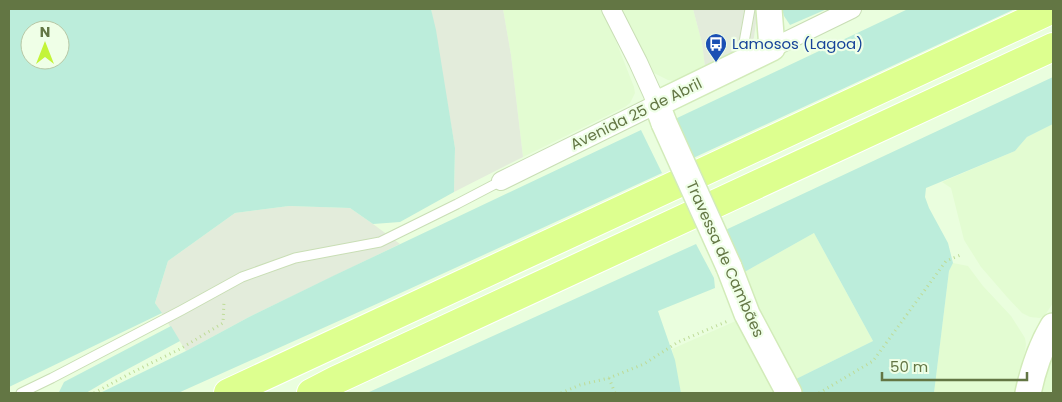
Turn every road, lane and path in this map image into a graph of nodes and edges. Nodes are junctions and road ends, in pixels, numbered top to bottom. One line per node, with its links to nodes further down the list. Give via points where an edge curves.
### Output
1 (611, 9): 9 (street)
2 (750, 9): 8 (lane, via 743,48)
3 (769, 9): 7 (street)
4 (852, 9): 7 (street, Avenida 25 de Abril)
5 (1053, 9): 18 (highway)
6 (1053, 47): 19 (highway)
7 (772, 48): 8 (street, Avenida 25 de Abril)
8 (748, 59): 9 (street, Avenida 25 de Abril)
9 (661, 113): 10 (street, Avenida 25 de Abril); 13 (street, Travessa de Cambães, bridge)
10 (501, 181): 12 (lane, via 380,242 295,258)
11 (963, 254): 23 (path, via 946,261 873,361)
12 (226, 286): 16 (lane); 17 (path, via 223,323)
13 (747, 314): 15 (path, via 678,342 644,364); 22 (street, Travessa de Cambães)
14 (1053, 326): 24 (street, via 1038,356)
15 (609, 378): 20 (path); 21 (path)
16 (21, 393)
17 (94, 393)
18 (228, 393)
19 (311, 393)
20 (561, 393)
21 (615, 393)
22 (789, 393)
23 (819, 393)
24 (1028, 393)

